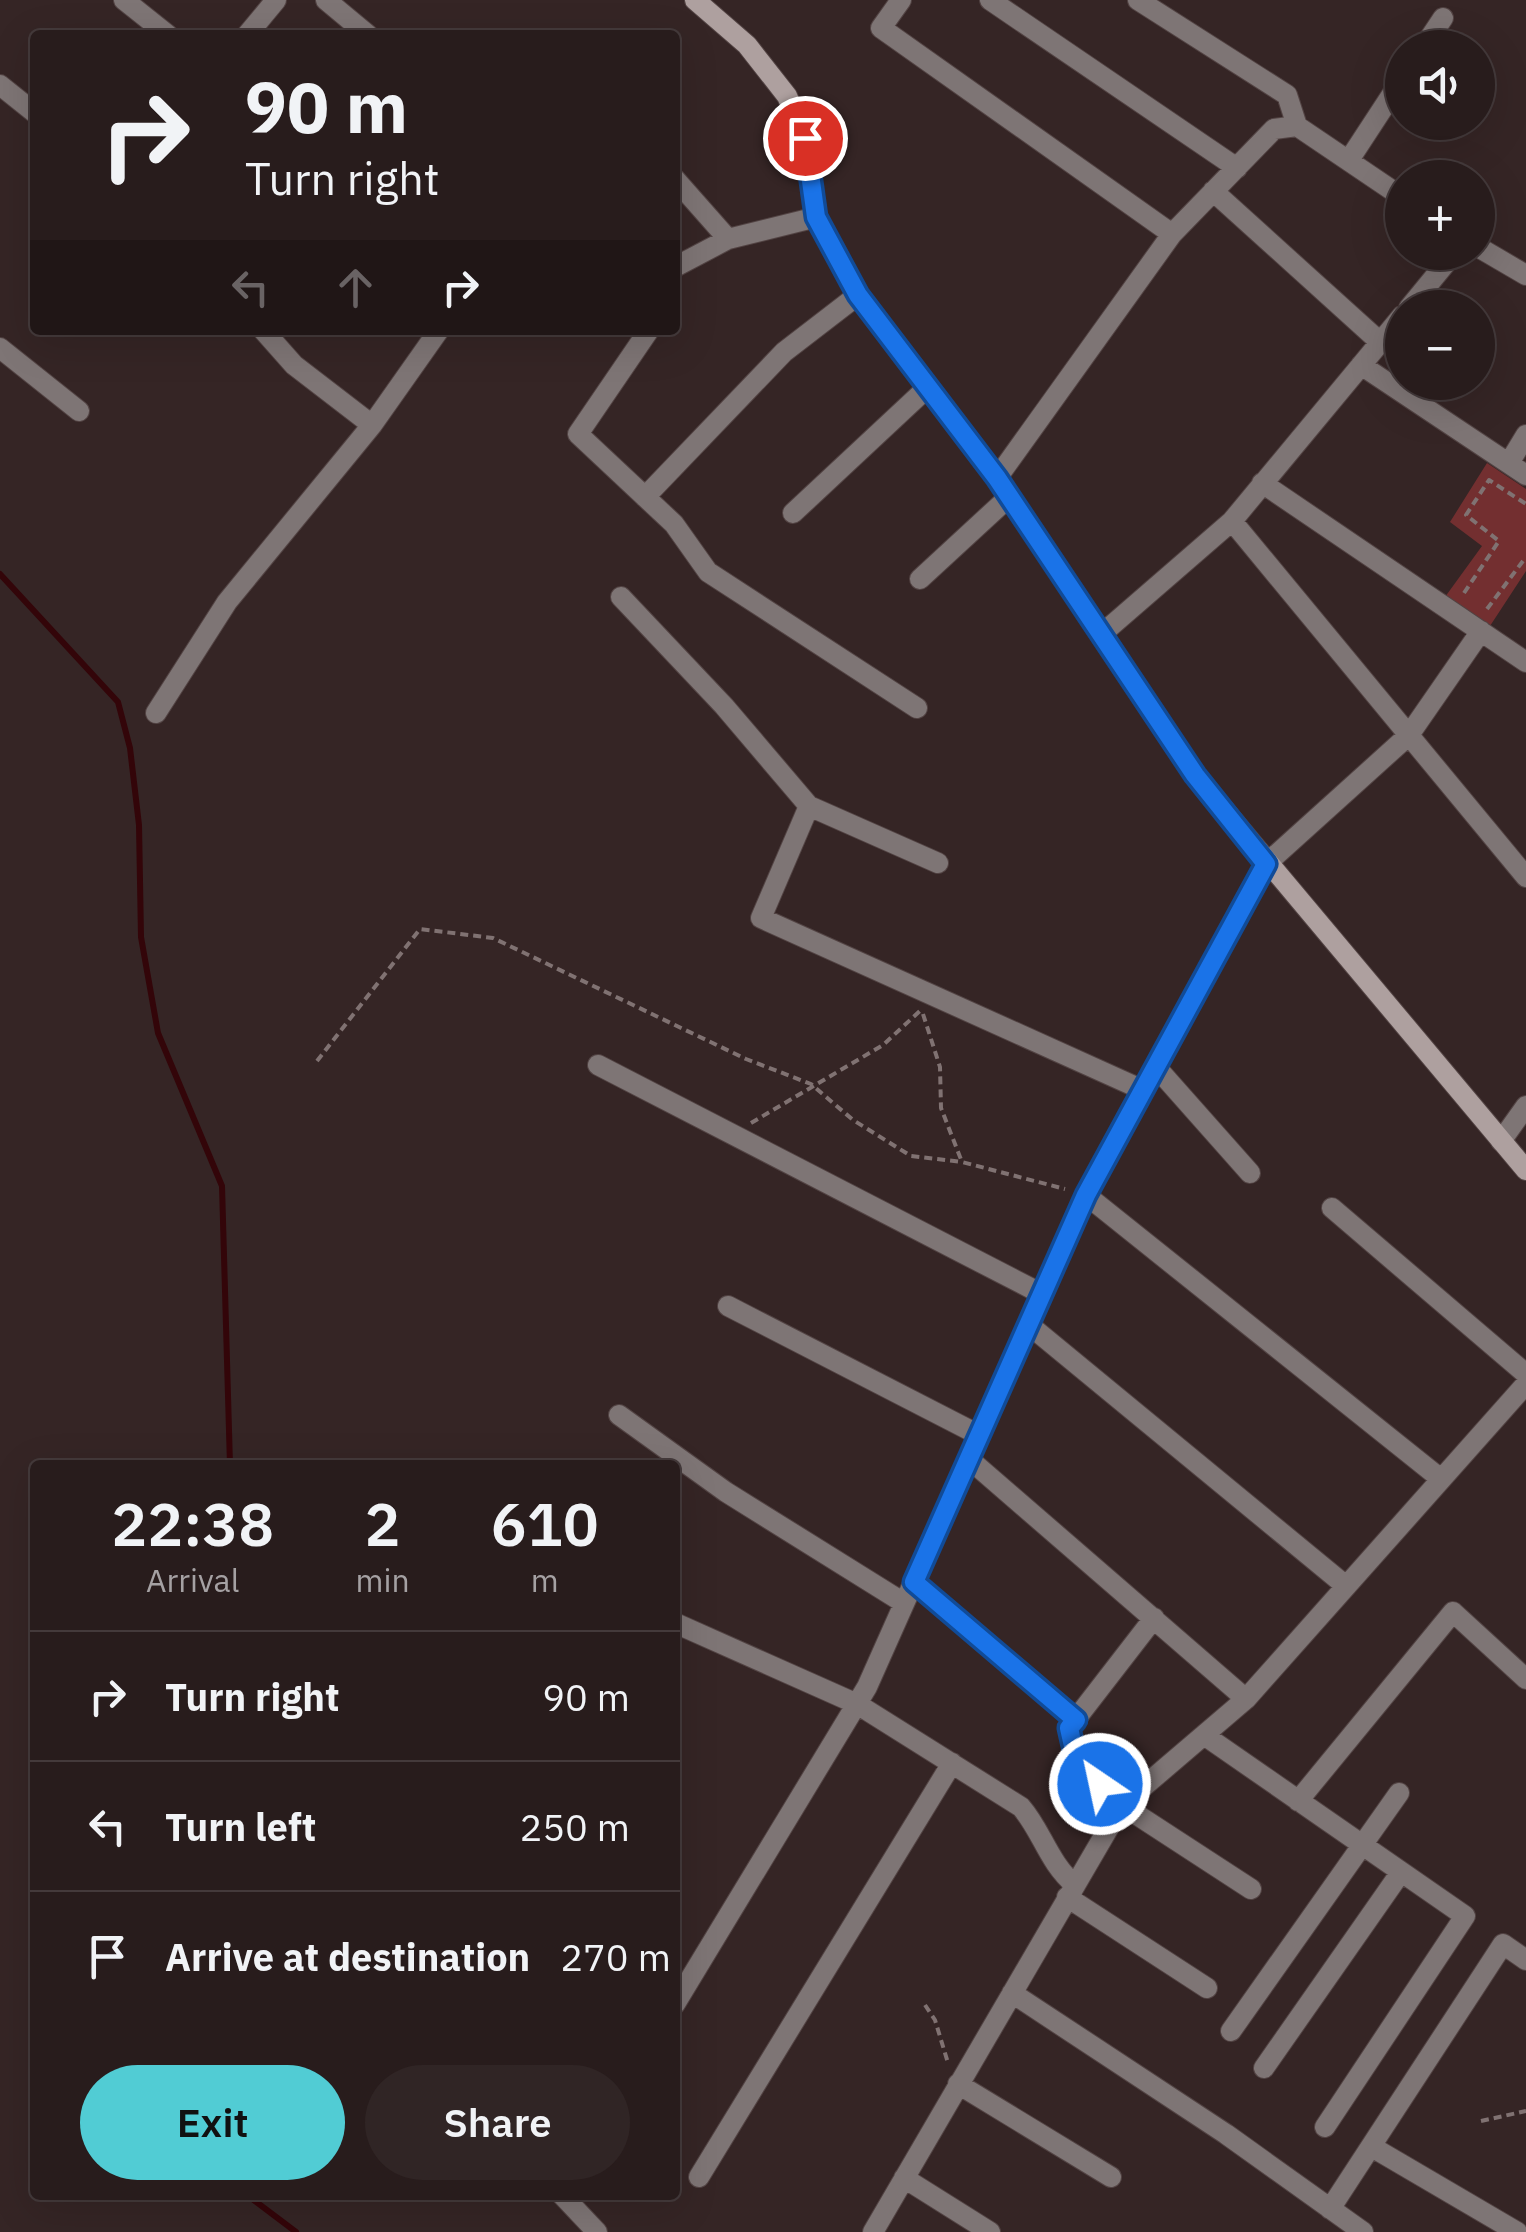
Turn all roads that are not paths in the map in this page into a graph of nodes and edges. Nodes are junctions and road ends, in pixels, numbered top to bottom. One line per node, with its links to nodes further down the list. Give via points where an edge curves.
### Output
1 (124, 0): 9 (street)
2 (276, 0): 10 (street)
3 (326, 0): 11 (street)
4 (695, 0): 22 (main road, via 747,46 786,96 805,138)
5 (901, 0): 23 (street, via 881,28)
6 (990, 0): 18 (street)
7 (1141, 1): 16 (street, via 1287,95)
8 (1442, 18): 12 (street)
9 (162, 30)
10 (250, 30)
11 (362, 30)
12 (1434, 30)
13 (0, 85): 15 (street)
14 (1385, 105): 17 (street)
15 (30, 108)
16 (1297, 126): 17 (street); 18 (street, via 1274,129)
17 (1349, 160): 20 (street)
18 (1236, 168): 21 (street)
19 (680, 185): 24 (street)
20 (1385, 185)
21 (1213, 192): 23 (street); 35 (street)
22 (816, 217): 24 (street); 30 (main road)
23 (1172, 234): 43 (street)
24 (728, 239): 26 (street)
25 (1495, 256): 28 (street)
26 (680, 264)
27 (1440, 270): 29 (street)
28 (1526, 275)
29 (1424, 290)
30 (858, 295): 38 (main road); 45 (street, via 784,352)
31 (267, 335): 40 (street, via 294,365)
32 (435, 335): 40 (street)
33 (646, 335): 45 (street, via 578,434)
34 (1385, 336): 35 (street)
35 (1380, 342): 37 (street)
36 (0, 348): 39 (street)
37 (1361, 365): 42 (street); 44 (street)
38 (928, 388): 43 (main road); 47 (street)
39 (79, 411)
40 (372, 425): 55 (street, via 227,602)
41 (1526, 435): 42 (street)
42 (1517, 469)
43 (997, 478): 46 (main road)
44 (1262, 484): 48 (street); 52 (street)
45 (645, 496): 54 (street, via 708,572)
46 (1010, 496): 49 (street); 51 (main road)
47 (793, 513)
48 (1232, 521): 51 (street); 56 (street)
49 (920, 580)
50 (621, 598): 57 (street)
51 (1104, 632): 59 (main road, via 1195,775)
52 (1481, 632): 53 (street); 56 (street)
53 (1526, 662)
54 (917, 708)
55 (156, 713)
56 (1409, 735): 59 (street); 60 (street)
57 (809, 806): 58 (street); 63 (street, via 761,918)
58 (938, 863)
59 (1266, 864): 62 (street); 65 (main road)
60 (1526, 877)
61 (598, 1065): 70 (street)
62 (1156, 1067): 63 (street); 67 (street)
63 (1143, 1090): 68 (street)
64 (1526, 1106): 65 (street)
65 (1501, 1141): 66 (main road)
66 (1526, 1170)
67 (1250, 1173)
68 (1086, 1195): 70 (street); 78 (street)
69 (1332, 1208): 73 (street)
70 (1042, 1294): 72 (street)
71 (728, 1306): 76 (street)
72 (1028, 1324): 76 (street); 80 (street)
73 (1526, 1374)
74 (1526, 1384): 78 (street)
75 (618, 1415): 81 (street, via 726,1492)
76 (979, 1435): 77 (street)
77 (968, 1459): 79 (street); 82 (street)
78 (1441, 1480): 80 (street)
79 (914, 1582): 81 (street); 87 (street)
80 (1346, 1586): 85 (street)
81 (904, 1603): 86 (street)
82 (1154, 1618): 85 (street); 87 (street)
83 (680, 1625): 86 (street)
84 (1526, 1678): 91 (street, via 1453,1612)
85 (1246, 1699): 88 (street)
86 (857, 1704): 89 (street); 100 (street)
87 (1076, 1720): 92 (street, via 1069,1728 1077,1764)
88 (1204, 1735): 91 (street); 92 (street)
89 (952, 1763): 96 (street, via 1020,1806); 107 (street)
90 (1399, 1793): 93 (street)
91 (1298, 1800): 93 (street)
92 (1122, 1804): 95 (street); 96 (street)
93 (1363, 1846): 94 (street); 101 (street)
94 (1401, 1872): 102 (street); 104 (street, via 1465,1916)
95 (1251, 1888)
96 (1071, 1891): 98 (street); 99 (street)
97 (1526, 1960): 105 (street, via 1503,1944)
98 (1207, 1988)
99 (1012, 1993): 103 (street); 110 (street)
100 (680, 1996)
101 (1230, 2032)
102 (1264, 2068)
103 (961, 2080): 106 (street); 108 (street)
104 (1325, 2126)
105 (1372, 2147): 110 (street); 115 (street)
106 (1111, 2177)
107 (698, 2178)
108 (904, 2178): 112 (street); 113 (street)
109 (567, 2200): 111 (street)
110 (1330, 2209): 114 (street)
111 (597, 2232)
112 (873, 2232)
113 (990, 2232)
114 (1363, 2232)
115 (1517, 2232)

